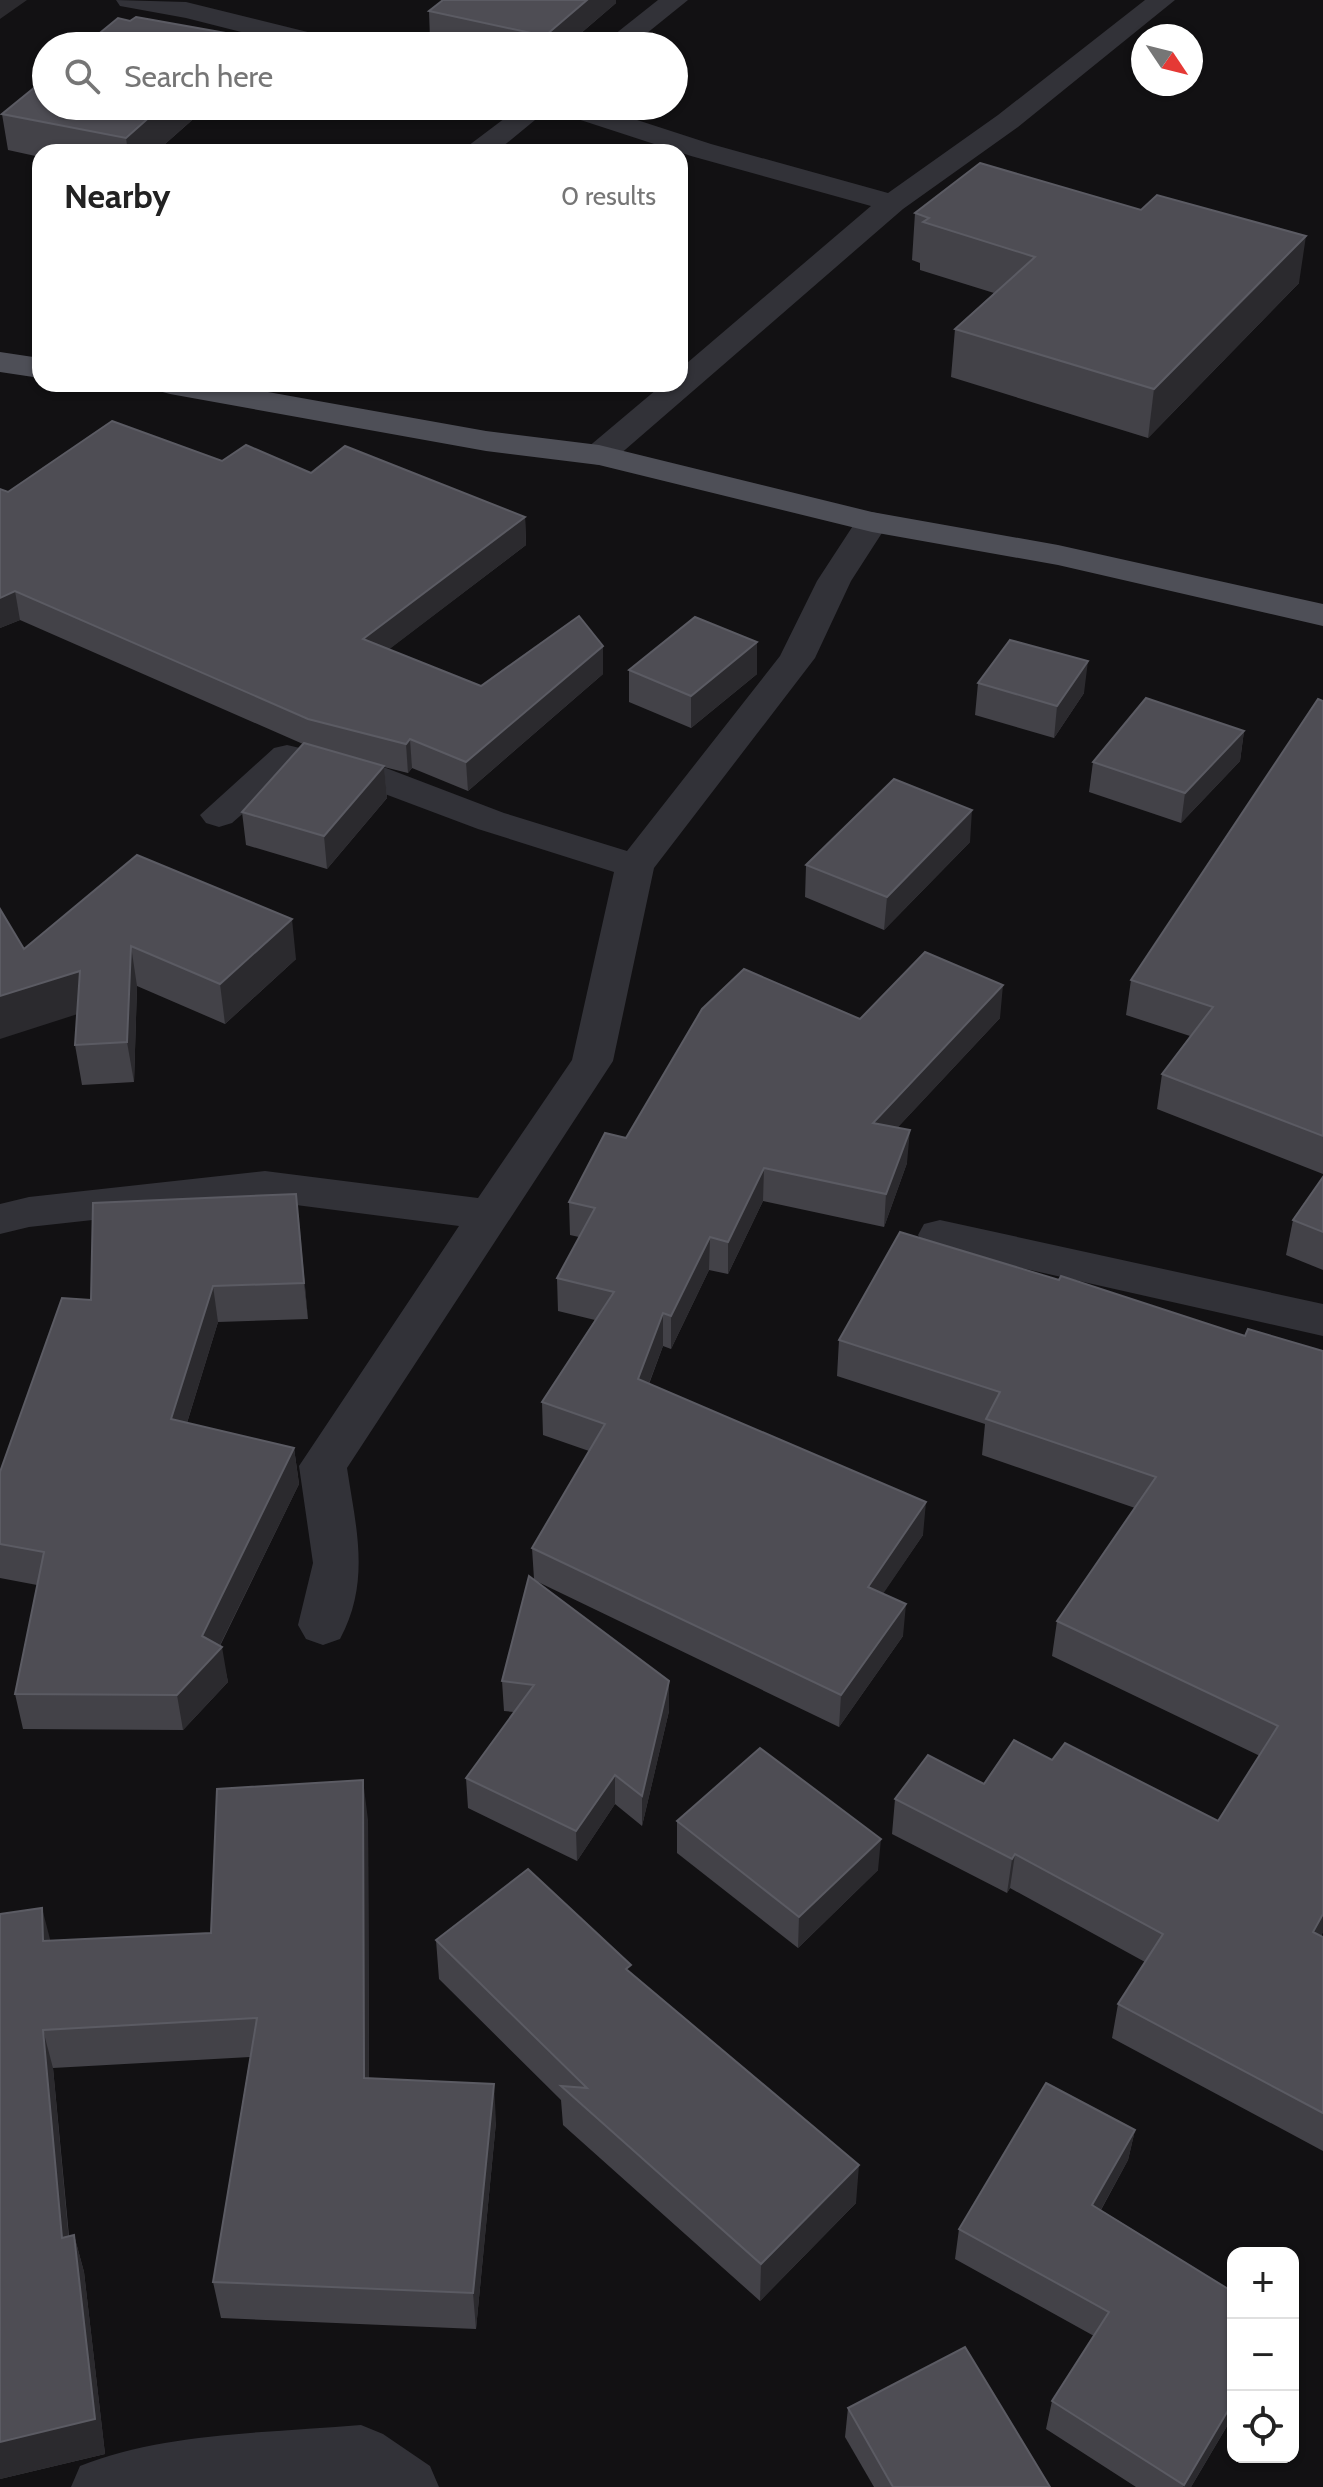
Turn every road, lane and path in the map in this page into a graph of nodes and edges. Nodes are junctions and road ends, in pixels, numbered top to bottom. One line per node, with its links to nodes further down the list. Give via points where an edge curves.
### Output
1 (129, 0): 4 (street)
2 (675, 0): 6 (street)
3 (1162, 0): 12 (street)
4 (194, 5): 5 (street)
5 (284, 32)
6 (633, 32)
7 (521, 120): 9 (street)
8 (609, 120): 10 (street)
9 (489, 144)
10 (683, 144)
11 (688, 146): 12 (street)
12 (893, 203): 15 (street)
13 (0, 362): 14 (main road)
14 (32, 367)
15 (688, 379)
16 (222, 392): 18 (main road, via 486,441)
17 (672, 392): 18 (street)
18 (599, 455): 19 (main road)
19 (872, 522): 20 (main road, via 1058,555); 22 (street, via 834,581 797,658)
20 (1323, 615)
21 (219, 815): 22 (street, via 287,756 373,776 491,821)
22 (635, 866): 23 (street, via 592,1061)
23 (490, 1215): 24 (street, via 265,1186); 27 (street, via 323,1466 337,1563)
24 (0, 1219)
25 (940, 1235): 26 (street)
26 (1323, 1320)
27 (323, 1625)
28 (102, 2487): 29 (street, via 195,2469 361,2455)
29 (408, 2487)

